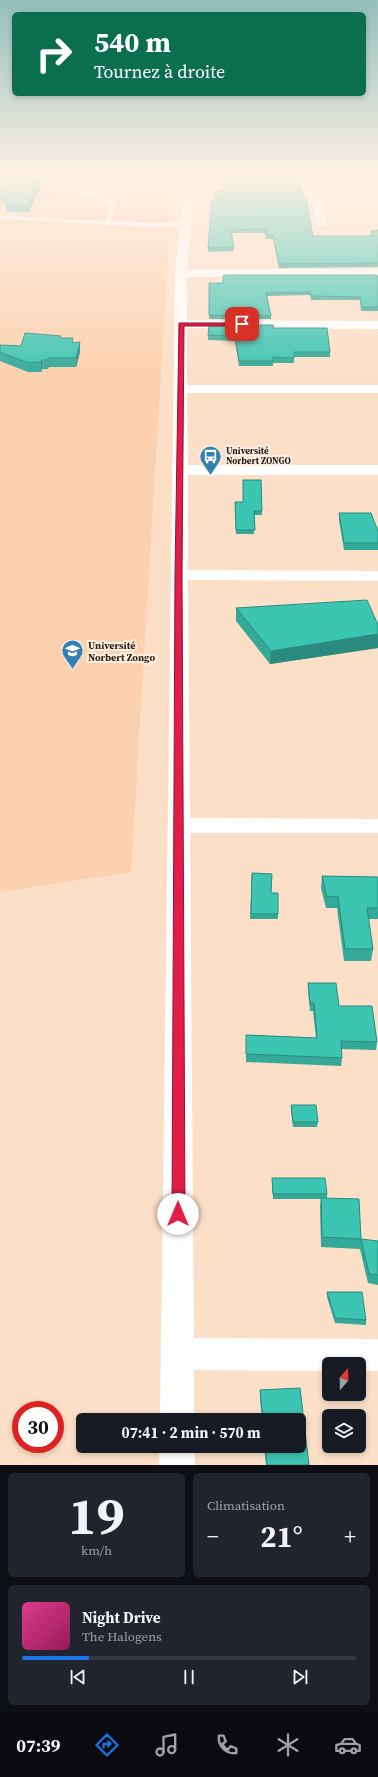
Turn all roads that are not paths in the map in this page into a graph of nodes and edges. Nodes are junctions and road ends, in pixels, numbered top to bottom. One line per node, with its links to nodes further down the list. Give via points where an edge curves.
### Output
1 (184, 242): 2 (street)
2 (181, 273): 3 (street); 4 (street)
3 (378, 273)
4 (181, 324): 5 (street); 6 (street)
5 (378, 325)
6 (181, 389): 7 (street); 8 (street)
7 (378, 389)
8 (181, 470): 9 (street); 10 (street)
9 (378, 470)
10 (179, 575): 11 (street); 12 (street)
11 (378, 576)
12 (179, 825): 13 (street); 14 (street)
13 (378, 826)
14 (178, 1354): 15 (street); 16 (street)
15 (378, 1355)
16 (177, 1413)
17 (177, 1453): 18 (street)
18 (177, 1465)

